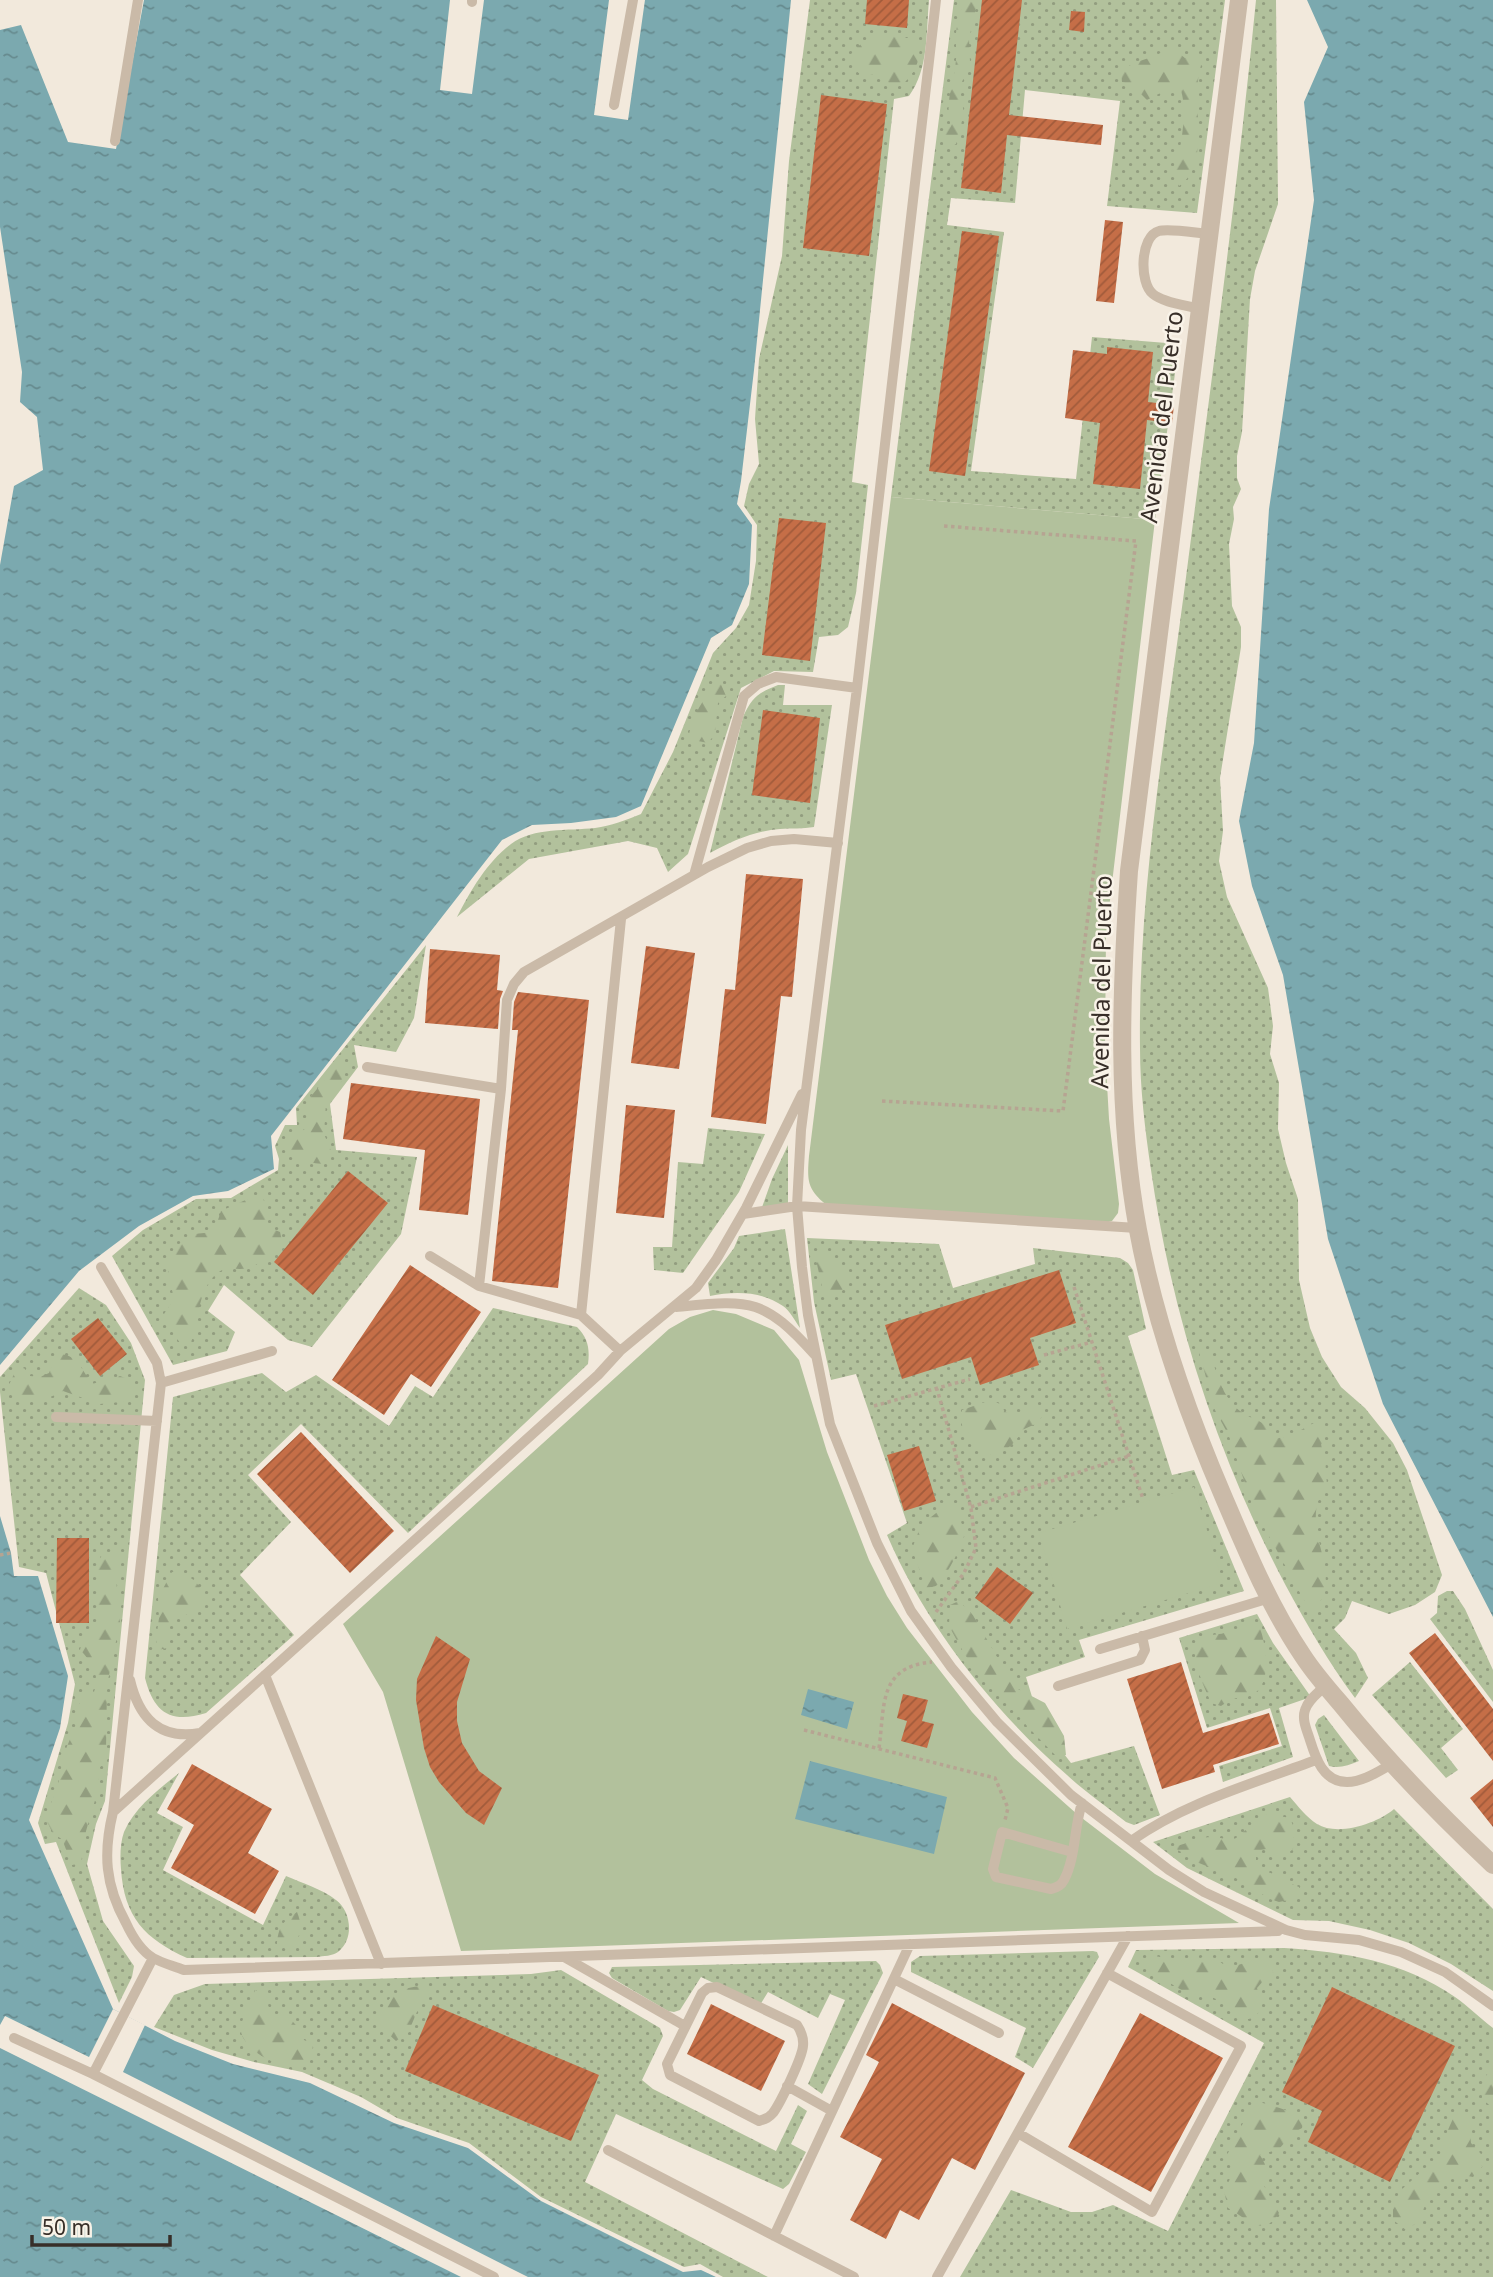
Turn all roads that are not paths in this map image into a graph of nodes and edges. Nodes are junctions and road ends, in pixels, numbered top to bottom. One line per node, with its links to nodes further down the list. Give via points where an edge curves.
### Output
1 (138, 0): 6 (lane)
2 (633, 0): 5 (lane)
3 (936, 0): 9 (lane)
4 (1239, 0): 7 (street, Avenida del Puerto)
5 (614, 105)
6 (114, 141)
7 (1209, 234): 8 (street, Avenida del Puerto); 8 (lane, via 1160,230 1146,244 1143,278 1147,289)
8 (1200, 309): 18 (street, Avenida del Puerto, via 1129,871 1122,986 1124,1098)
9 (857, 688): 10 (lane); 11 (lane, via 776,677 744,696)
10 (838, 842): 11 (lane, via 771,841 747,848); 14 (lane)
11 (694, 876): 12 (lane)
12 (621, 919): 15 (lane, via 524,972 514,984 507,1000); 23 (lane)
13 (367, 1067): 15 (lane)
14 (805, 1087): 16 (lane); 17 (lane)
15 (501, 1089): 21 (lane)
16 (797, 1206): 17 (lane); 18 (lane); 26 (lane)
17 (743, 1214): 22 (lane, via 703,1279)
18 (1138, 1228): 30 (street, Avenida del Puerto, via 1194,1429)
19 (430, 1256): 21 (lane)
20 (100, 1266): 27 (lane, via 157,1363)
21 (479, 1286): 23 (lane)
22 (676, 1307): 25 (lane); 26 (lane, via 750,1303 792,1329)
23 (581, 1315): 25 (lane)
24 (272, 1351): 27 (lane)
25 (620, 1351): 34 (lane)
26 (816, 1356): 40 (lane, via 839,1452 911,1611 997,1723)
27 (161, 1383): 29 (lane)
28 (57, 1417): 29 (lane)
29 (157, 1421): 33 (lane)
30 (1270, 1598): 31 (lane); 36 (street, Avenida del Puerto)
31 (1142, 1636): 32 (lane); 35 (lane, via 1145,1650 1140,1660)
32 (1100, 1649)
33 (128, 1674): 37 (lane, via 138,1705 156,1726 184,1736); 41 (lane)
34 (265, 1675): 37 (lane); 50 (lane)
35 (1058, 1686)
36 (1325, 1686): 38 (lane, via 1311,1699 1304,1718); 39 (street, Avenida del Puerto)
37 (201, 1733): 41 (lane)
38 (1316, 1760): 39 (lane, via 1329,1777 1346,1782); 42 (lane, via 1187,1808)
39 (1392, 1764): 44 (street, Avenida del Puerto)
40 (1082, 1803): 42 (lane); 43 (lane)
41 (113, 1812): 49 (lane, via 106,1860 110,1888 132,1936)
42 (1131, 1841): 45 (lane, via 1204,1892)
43 (1072, 1852): 43 (lane, via 1002,1832 993,1869 996,1877 1051,1889 1064,1881)
44 (1493, 1865)
45 (1286, 1930): 46 (lane); 53 (lane, via 1359,1940 1401,1952 1445,1972)
46 (1128, 1936): 47 (lane); 51 (lane)
47 (910, 1944): 48 (lane); 52 (lane)
48 (564, 1957): 50 (lane); 54 (lane)
49 (153, 1958): 50 (lane, via 184,1970); 57 (lane)
50 (381, 1964)
51 (1107, 1973): 60 (lane); 60 (lane, via 1241,2046 1152,2212)
52 (894, 1979): 55 (lane); 59 (lane)
53 (1493, 2006)
54 (685, 2026): 58 (lane, via 667,2064 670,2075 759,2121 773,2113); 58 (lane, via 702,1993 717,1987 797,2025 804,2047)
55 (999, 2032)
56 (14, 2038): 57 (lane)
57 (93, 2074): 63 (lane)
58 (788, 2086): 59 (lane)
59 (832, 2111): 62 (lane)
60 (1018, 2133): 65 (lane)
61 (608, 2150): 62 (lane)
62 (774, 2236): 64 (lane)
63 (494, 2277)
64 (854, 2277)
65 (937, 2277)

